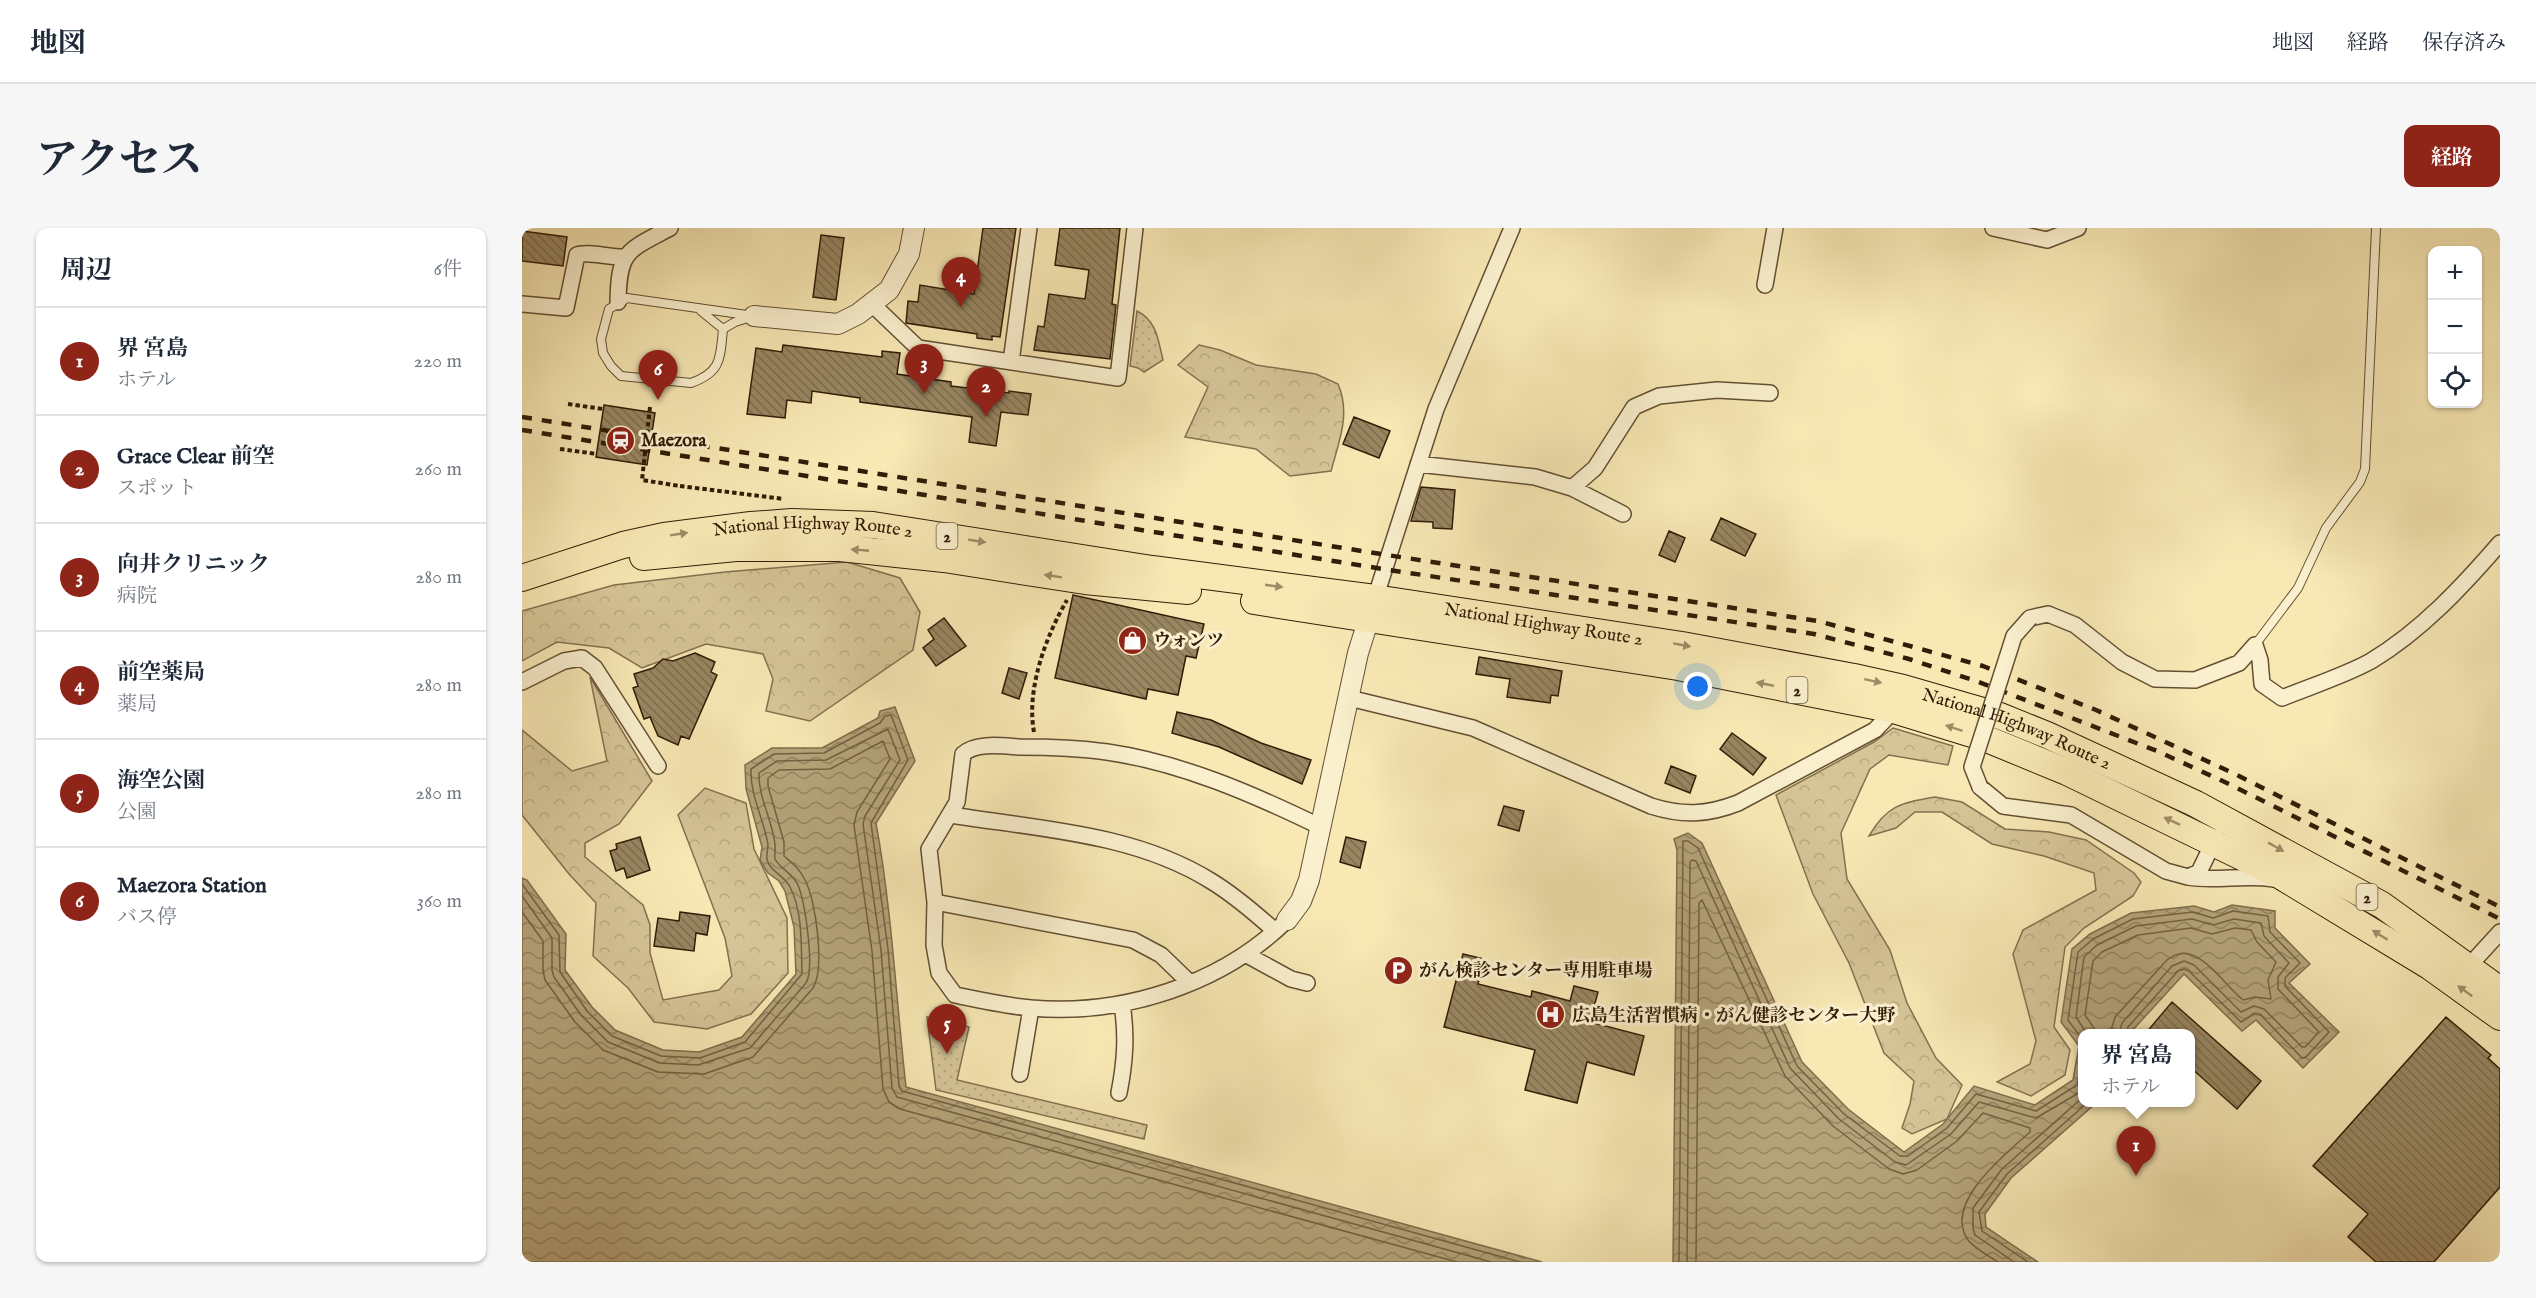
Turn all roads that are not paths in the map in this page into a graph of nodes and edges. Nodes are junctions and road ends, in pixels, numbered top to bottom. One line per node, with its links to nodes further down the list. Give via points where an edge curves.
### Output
1 (670, 228): 10 (street, via 634,247)
2 (914, 228): 14 (street, via 909,254 900,272)
3 (1029, 228): 18 (street)
4 (1135, 228): 18 (street, via 1118,378)
5 (1512, 228): 20 (street, via 1436,410)
6 (1775, 228): 11 (street)
7 (1993, 228): 8 (street, via 2047,240)
8 (2078, 228)
9 (2376, 228): 26 (lane, via 2365,469 2326,528 2298,588)
10 (626, 257): 12 (street, via 620,265); 13 (street, via 577,255 566,308)
11 (1765, 285)
12 (618, 302): 15 (lane, via 627,297); 17 (lane, via 609,309 601,339 603,353 621,376 691,383 702,379 720,362)
13 (522, 304)
14 (873, 305): 16 (street, via 838,324); 18 (street, via 918,348)
15 (698, 308): 16 (lane); 17 (lane)
16 (754, 316): 17 (lane)
17 (723, 329)
18 (1011, 362)
19 (1770, 393): 21 (street, via 1705,391 1659,396 1634,407 1595,468)
20 (1418, 464): 21 (street, via 1535,477); 25 (street)
21 (1572, 488): 22 (street)
22 (1623, 513)
23 (2500, 543): 26 (street, via 2460,590 2370,661 2292,694 2282,698 2262,684)
24 (522, 580): 25 (highway, National Highway Route 2 / 2, one-way to 24, via 1111,584 892,552 788,546 632,558); 25 (highway, National Highway Route 2 / 2, one-way to 25, via 643,540 751,525 832,522 914,530 1326,593)
25 (1372, 608): 28 (street); 29 (highway, National Highway Route 2 / 2, one-way to 25); 32 (highway, National Highway Route 2 / 2, one-way to 32, via 1682,645 1904,688 2000,716 2047,735)
26 (2255, 645): 35 (street, bridge, via 2239,663 2195,680 2155,679 2122,662 2075,625 2048,614 2030,618 2014,636 1972,767 1980,787 2003,806 2071,815 2152,864)
27 (522, 682): 30 (street, via 564,661 582,658 595,668)
28 (1349, 698): 29 (street, via 1473,728 1651,806 1695,815 1738,803 1875,730); 33 (street)
29 (1894, 710): 34 (highway, National Highway Route 2 / 2, one-way to 29, via 2025,753)
30 (658, 766)
31 (951, 815): 33 (street, via 957,802 963,754 970,748 1037,747 1107,752 1167,766 1274,803); 37 (street, via 929,849); 38 (street, via 1094,837 1144,850 1210,880)
32 (2225, 819): 34 (street); 41 (highway, National Highway Route 2 / 2, one-way to 41, via 2382,905)
33 (1320, 827): 38 (street, via 1306,891)
34 (2214, 842): 35 (street, via 2199,872); 36 (highway, National Highway Route 2 / 2)
35 (2188, 877): 36 (street, via 2259,876)
36 (2315, 895): 47 (highway, National Highway Route 2 / 2, one-way to 36, via 2429,966)
37 (935, 902): 42 (street, via 1133,940 1161,955); 46 (street, via 934,945 939,973 954,995)
38 (1281, 926): 40 (street)
39 (2500, 933): 41 (street)
40 (1247, 955): 42 (street); 43 (street, via 1291,979)
41 (2469, 966): 44 (highway, National Highway Route 2 / 2)
42 (1190, 983): 45 (street)
43 (1308, 983)
44 (2500, 990)
45 (1122, 1004): 46 (street); 49 (street, via 1126,1063)
46 (1031, 1008): 48 (street)
47 (2500, 1017)
48 (1020, 1074)
49 (1119, 1094)

